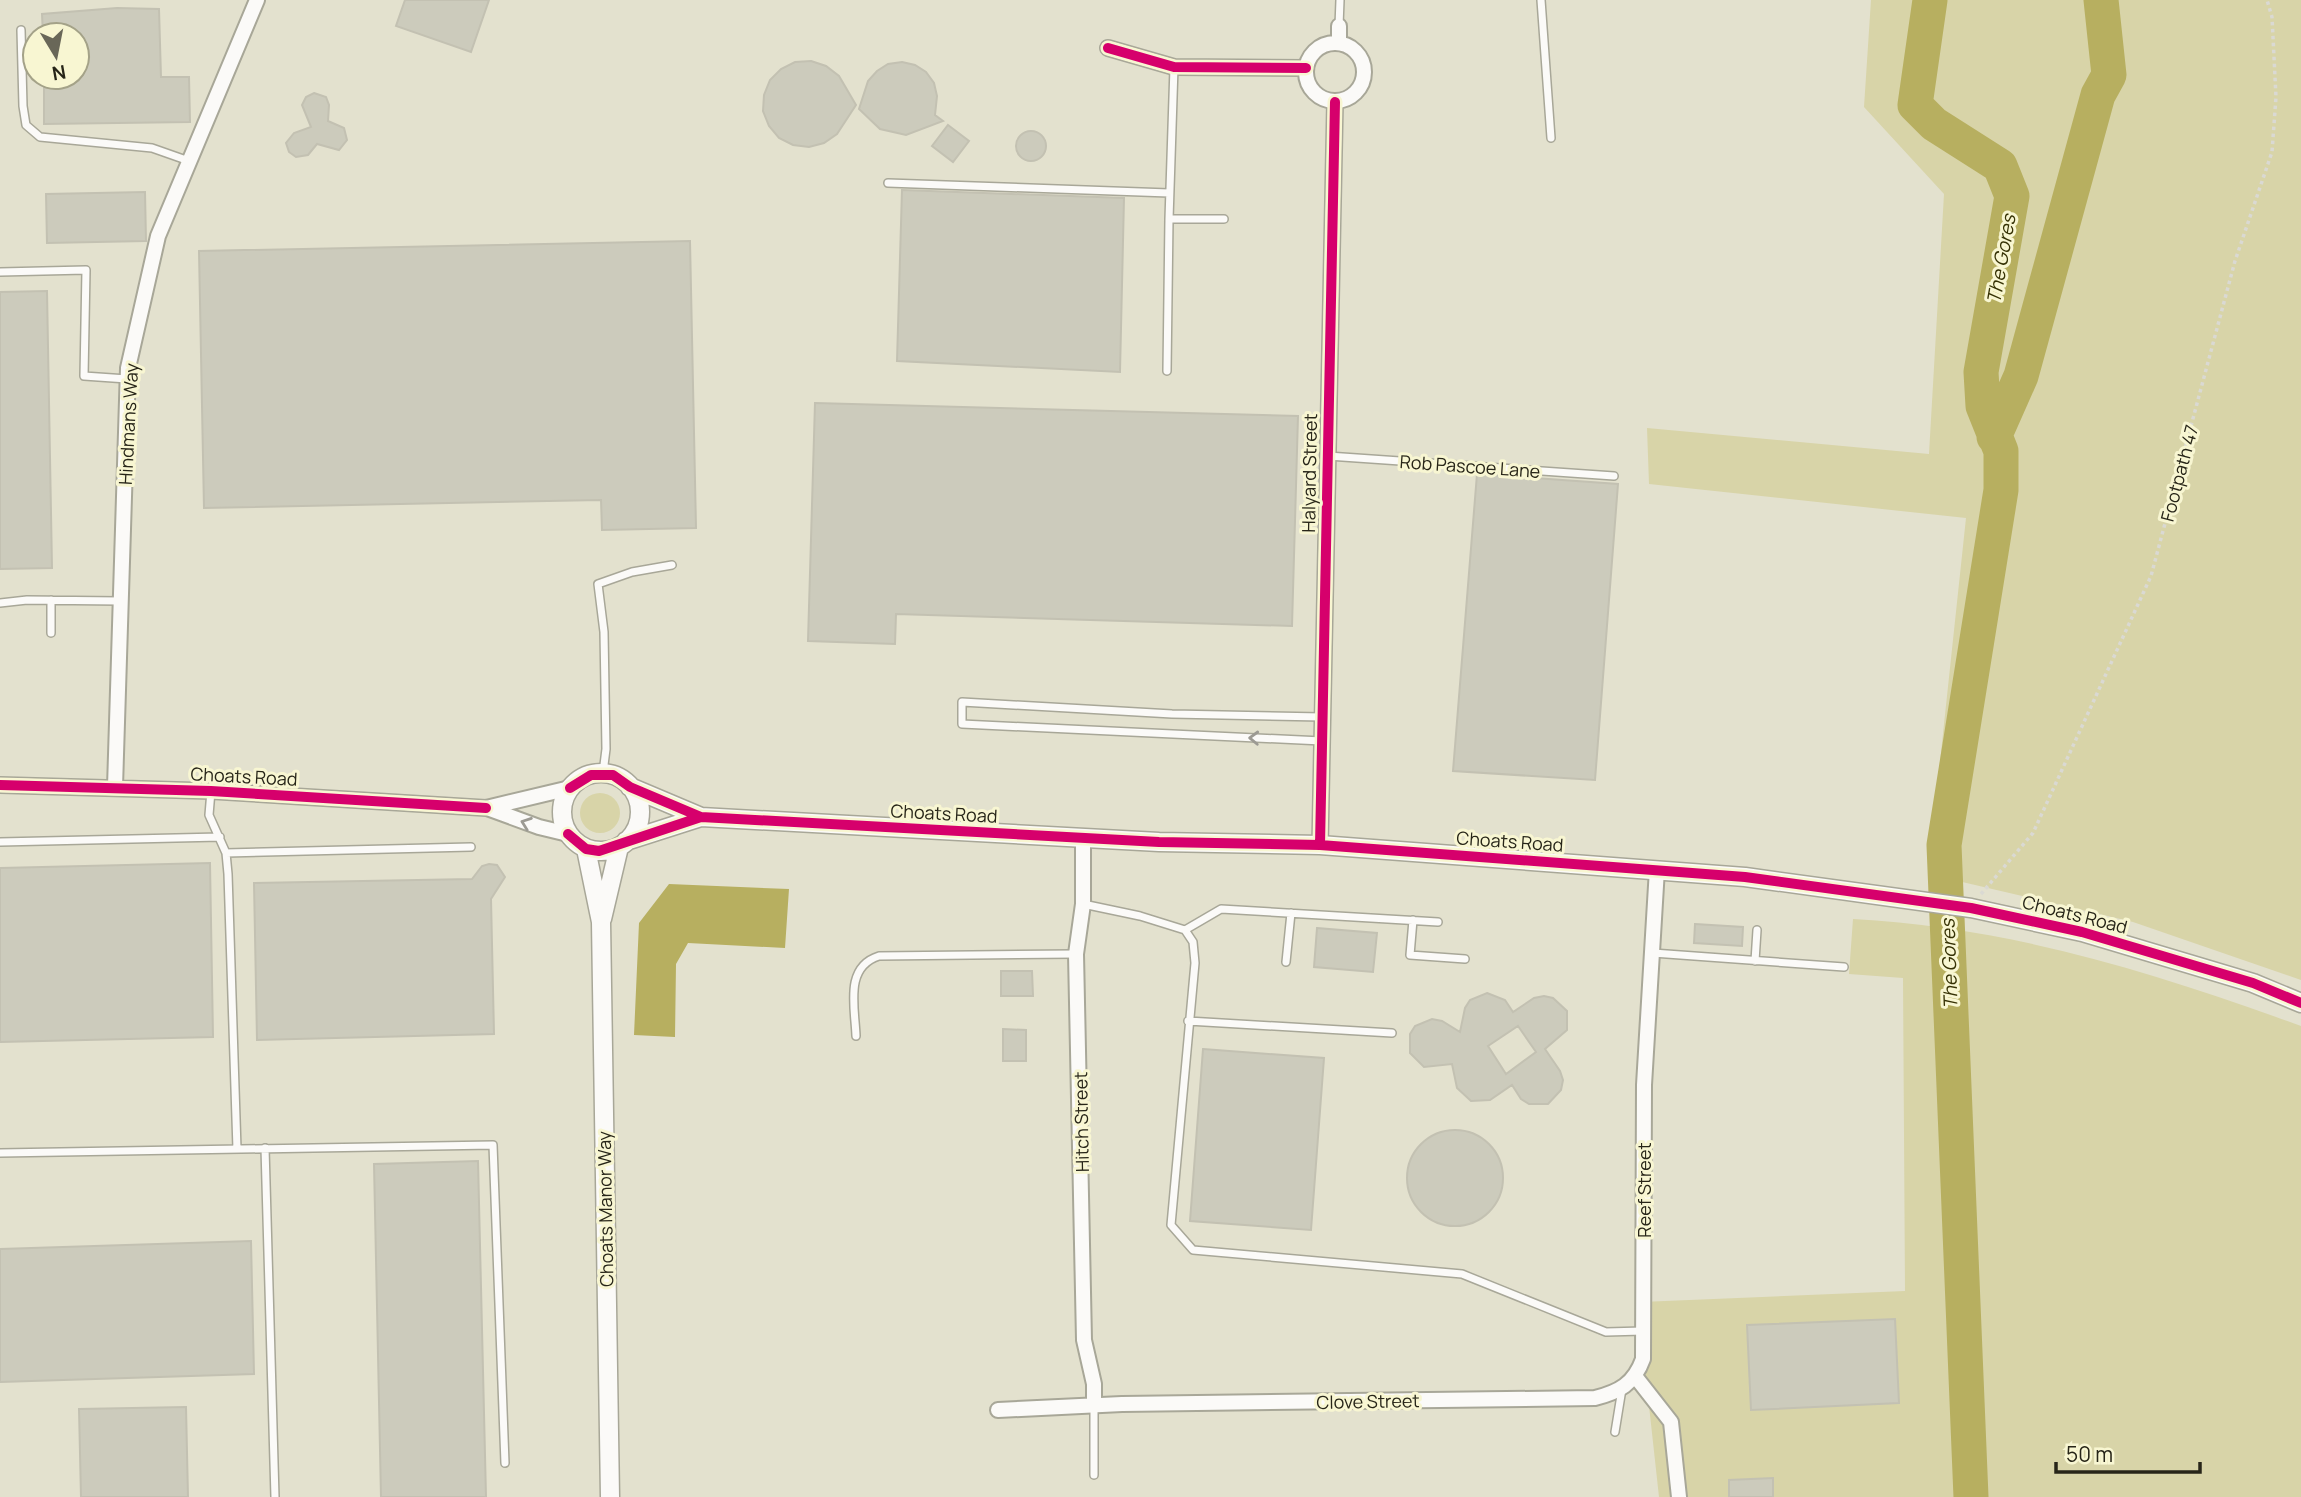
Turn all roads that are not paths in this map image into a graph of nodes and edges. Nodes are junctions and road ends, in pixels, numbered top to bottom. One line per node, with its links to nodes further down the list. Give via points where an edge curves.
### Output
1 (257, 0): 12 (street, Hindmans Way)
2 (1340, 0): 4 (lane)
3 (1541, 0): 11 (lane)
4 (1339, 26): 5 (street)
5 (1339, 43): 8 (street, via 1321,46); 10 (street, via 1360,57 1364,74 1358,90)
6 (1108, 48): 7 (street)
7 (1174, 67): 8 (street); 14 (lane)
8 (1306, 68): 10 (street, via 1309,87)
9 (23, 91): 12 (lane, via 26,125 40,137 152,148)
10 (1335, 102): 20 (street, Halyard Street)
11 (1551, 138)
12 (189, 162): 19 (street, Hindmans Way, via 158,236)
13 (888, 183): 14 (lane)
14 (1170, 193): 15 (lane)
15 (1169, 219): 16 (lane); 18 (lane)
16 (1224, 219)
17 (0, 272): 19 (lane, via 86,270 84,376)
18 (1167, 371)
19 (128, 379): 24 (street, Hindmans Way)
20 (1326, 456): 21 (lane, Rob Pascoe Lane); 27 (street, Halyard Street)
21 (1614, 476)
22 (673, 565): 29 (lane, via 598,584 604,632)
23 (51, 600): 24 (lane); 25 (lane); 26 (lane)
24 (121, 601): 31 (street, Hindmans Way)
25 (0, 603)
26 (51, 633)
27 (1322, 718): 28 (street, Halyard Street); 28 (lane, one-way to 27, via 962,724 962,702)
28 (1322, 741): 42 (street, Halyard Street)
29 (603, 773): 32 (street); 33 (street, via 580,779)
30 (0, 785): 31 (street, Choats Road)
31 (115, 787): 34 (street, Choats Road)
32 (630, 787): 36 (street, Choats Road); 41 (street, via 639,805 638,824)
33 (570, 788): 35 (street, Choats Road); 37 (street, via 562,810)
34 (211, 792): 35 (street, Choats Road); 38 (lane, via 209,815)
35 (486, 808): 37 (street, Choats Road, one-way to 35)
36 (701, 817): 39 (street, Choats Road); 41 (street, Choats Road)
37 (568, 834): 44 (street)
38 (220, 837): 40 (lane); 45 (lane)
39 (1083, 838): 42 (street, Choats Road); 47 (street, Hitch Street)
40 (0, 842)
41 (623, 844): 44 (street, via 599,851); 50 (street, Choats Manor Way)
42 (1320, 845): 46 (street, Choats Road)
43 (471, 847): 45 (lane)
44 (586, 849): 50 (street, Choats Manor Way)
45 (226, 853): 65 (lane)
46 (1657, 869): 54 (street, Reef Street); 60 (street, Choats Road, via 1971,908 2082,932 2253,983)
47 (1083, 904): 52 (lane); 55 (street, Hitch Street)
48 (1291, 913): 49 (lane); 52 (lane, via 1221,909); 58 (lane)
49 (1413, 920): 51 (lane); 56 (lane, via 1410,954)
50 (601, 922): 76 (street, Choats Manor Way)
51 (1438, 922)
52 (1185, 930): 61 (lane, via 1195,963)
53 (1757, 930): 57 (lane)
54 (1653, 953): 57 (lane); 67 (street, Reef Street, via 1644,1085)
55 (1076, 954): 63 (lane, via 868,959 854,980); 70 (street, Hitch Street, via 1084,1340)
56 (1465, 959)
57 (1755, 961): 59 (lane)
58 (1286, 962)
59 (1844, 967)
60 (2301, 1003)
61 (1188, 1021): 62 (lane); 67 (lane, via 1171,1225 1193,1250 1462,1274 1606,1332)
62 (1392, 1033)
63 (856, 1036)
64 (265, 1148): 65 (lane); 73 (lane, via 493,1145); 75 (lane)
65 (237, 1149): 66 (lane)
66 (0, 1153)
67 (1644, 1331): 68 (street, Reef Street, via 1643,1359)
68 (1635, 1376): 69 (street, Clove Street); 77 (street, via 1671,1422)
69 (1622, 1389): 70 (street, Clove Street, via 1594,1398); 72 (lane)
70 (1094, 1405): 71 (street, Clove Street); 74 (lane)
71 (998, 1410)
72 (1615, 1432)
73 (505, 1463)
74 (1094, 1475)
75 (275, 1497)
76 (610, 1497)
77 (1678, 1497)

